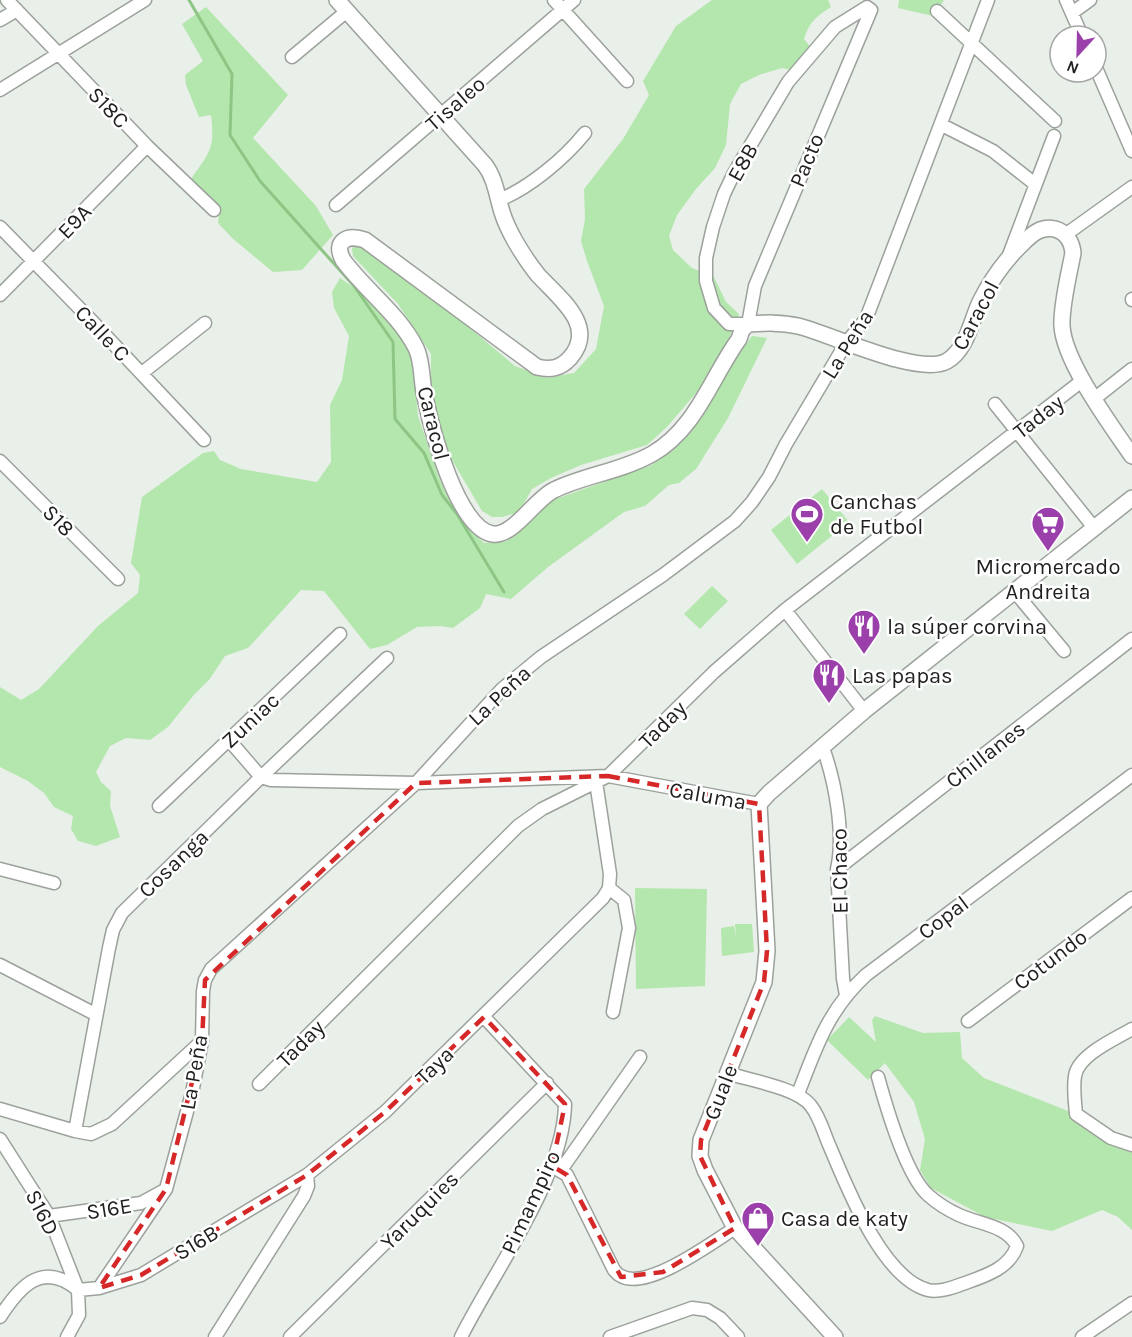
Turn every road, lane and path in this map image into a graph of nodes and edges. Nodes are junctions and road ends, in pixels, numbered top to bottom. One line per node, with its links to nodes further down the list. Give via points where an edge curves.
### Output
1 (7, 0): 9 (street, S18C)
2 (145, 0): 16 (street)
3 (574, 0): 7 (street, Tisaleo)
4 (988, 0): 15 (street, La Peña)
5 (1066, 0): 12 (street)
6 (1090, 0): 12 (street)
7 (558, 5): 18 (street); 21 (street, Tisaleo)
8 (342, 6): 17 (street); 21 (street, Caracol)
9 (17, 10): 13 (street); 16 (street, S18C)
10 (860, 10): 39 (street, Pacto, via 871,10 755,286); 39 (street, E8B, via 835,27 788,82 734,173 713,226 706,281 714,308 729,324)
11 (938, 11): 15 (street)
12 (1072, 13): 14 (street)
13 (0, 20)
14 (1077, 24)
15 (971, 43): 22 (street); 23 (street, La Peña)
16 (58, 55): 20 (street); 26 (street, S18C)
17 (292, 57)
18 (627, 81)
19 (1103, 84): 27 (street)
20 (0, 90)
21 (441, 115): 30 (street, Caracol, via 490,171); 31 (street, Tisaleo)
22 (1054, 121)
23 (942, 125): 28 (street, via 993,151); 40 (street, La Peña, via 866,319)
24 (585, 133): 30 (street, via 558,161)
25 (1054, 136): 28 (street, Caracol)
26 (147, 146): 32 (street, S18C); 36 (street, E9A)
27 (1132, 150)
28 (1035, 184): 35 (street, Caracol)
29 (1132, 187): 34 (street)
30 (499, 200): 39 (street, Caracol, via 525,259 571,311 579,327 573,354 555,369 530,364 365,240 346,238 339,249 348,267 417,350 434,438 449,479 482,531 505,532 552,490 650,455 665,445 693,415)
31 (336, 205)
32 (214, 210)
33 (0, 227): 36 (street, Calle C)
34 (1065, 235): 35 (street, via 1052,229 1040,230); 43 (street, via 1073,253 1062,325 1066,345)
35 (1009, 256): 40 (street, Caracol, via 980,303 959,350 944,362 926,365)
36 (34, 261): 37 (street, E9A); 42 (street, Calle C)
37 (0, 295)
38 (205, 323): 42 (street)
39 (748, 324): 40 (street, Caracol, via 781,322)
40 (846, 343): 66 (street, La Peña, via 769,477 735,521 663,576 541,657 502,689)
41 (1132, 369): 44 (street)
42 (142, 373): 47 (street, Calle C)
43 (1083, 380): 44 (street); 46 (street, Taday)
44 (1094, 399): 48 (street)
45 (995, 404): 46 (street)
46 (1018, 433): 51 (street); 54 (street, Taday)
47 (204, 440)
48 (1132, 456)
49 (0, 461): 52 (street, S18)
50 (1132, 498): 51 (street, Caluma)
51 (1095, 529): 53 (street, Caluma)
52 (118, 579)
53 (1015, 592): 57 (street); 59 (street, Caluma)
54 (785, 610): 59 (street); 64 (street, Taday, via 714,672)
55 (340, 634): 60 (street, Zuniac)
56 (1132, 639): 70 (street, Chillanes)
57 (1064, 651)
58 (387, 658): 63 (street, Cosanga)
59 (864, 711): 61 (street, Caluma)
60 (229, 740): 63 (street); 68 (street, Zuniac)
61 (823, 748): 67 (street, Caluma); 70 (street, El Chaco, via 832,775 841,837)
62 (1132, 775): 75 (street, Copal, via 866,975)
63 (261, 777): 66 (street, Caluma); 77 (street, Cosanga, via 122,913 113,930)
64 (608, 777): 65 (street, Taday); 66 (street, Caluma); 67 (street, Caluma)
65 (596, 782): 72 (street); 86 (street, Taday, via 542,809 518,826)
66 (416, 783): 81 (street, La Peña, via 211,969 203,991)
67 (759, 804): 83 (street, Guale, via 767,965)
68 (159, 806)
69 (0, 869): 71 (street)
70 (837, 869): 75 (street, El Chaco)
71 (54, 883)
72 (609, 888): 76 (street, via 624,900 629,928); 78 (street, Taya)
73 (1132, 898): 79 (street, Cotundo)
74 (0, 965): 77 (street)
75 (846, 995): 87 (street, Copal, via 822,1032)
76 (613, 1012)
77 (95, 1014): 89 (street, Cosanga)
78 (484, 1017): 85 (street, Pimampiro); 93 (street, Taya, via 385,1112)
79 (968, 1021)
80 (1132, 1029): 91 (street, via 1084,1058 1075,1073 1074,1087 1076,1114 1110,1138)
81 (202, 1041): 89 (street, via 112,1124 91,1134); 94 (street, La Peña)
82 (640, 1057): 92 (street)
83 (727, 1073): 87 (street); 96 (street, Guale, via 701,1140 700,1156)
84 (878, 1077): 87 (street, via 891,1122 926,1193 957,1214 1013,1237 1017,1246 1003,1267 950,1288 930,1290 900,1272 884,1255 866,1224 811,1106)
85 (547, 1083): 92 (street, Pimampiro, via 565,1104); 103 (street, Yaruquies)
86 (259, 1084)
87 (798, 1094)
88 (0, 1109): 89 (street)
89 (75, 1131)
90 (0, 1139): 95 (street, S16D)
91 (1132, 1145)
92 (556, 1168): 96 (street, via 567,1176 621,1277 631,1279 663,1272); 104 (street, Pimampiro)
93 (307, 1175): 97 (street, S16B, via 141,1275); 102 (street, via 304,1196)
94 (166, 1189): 95 (street, S16E, via 141,1203); 97 (street, La Peña)
95 (49, 1216): 98 (street, S16D)
96 (735, 1228): 107 (street, Guale)
97 (99, 1288): 98 (street, S16B)
98 (78, 1290): 100 (street, via 64,1279 38,1279 27,1285); 101 (street, via 79,1316)
99 (1132, 1303): 108 (street)
100 (0, 1317)
101 (67, 1337)
102 (215, 1337)
103 (290, 1337)
104 (461, 1337)
105 (610, 1337): 106 (street, via 692,1308 707,1310 720,1318)
106 (738, 1337)
107 (835, 1337)
108 (1082, 1337)

